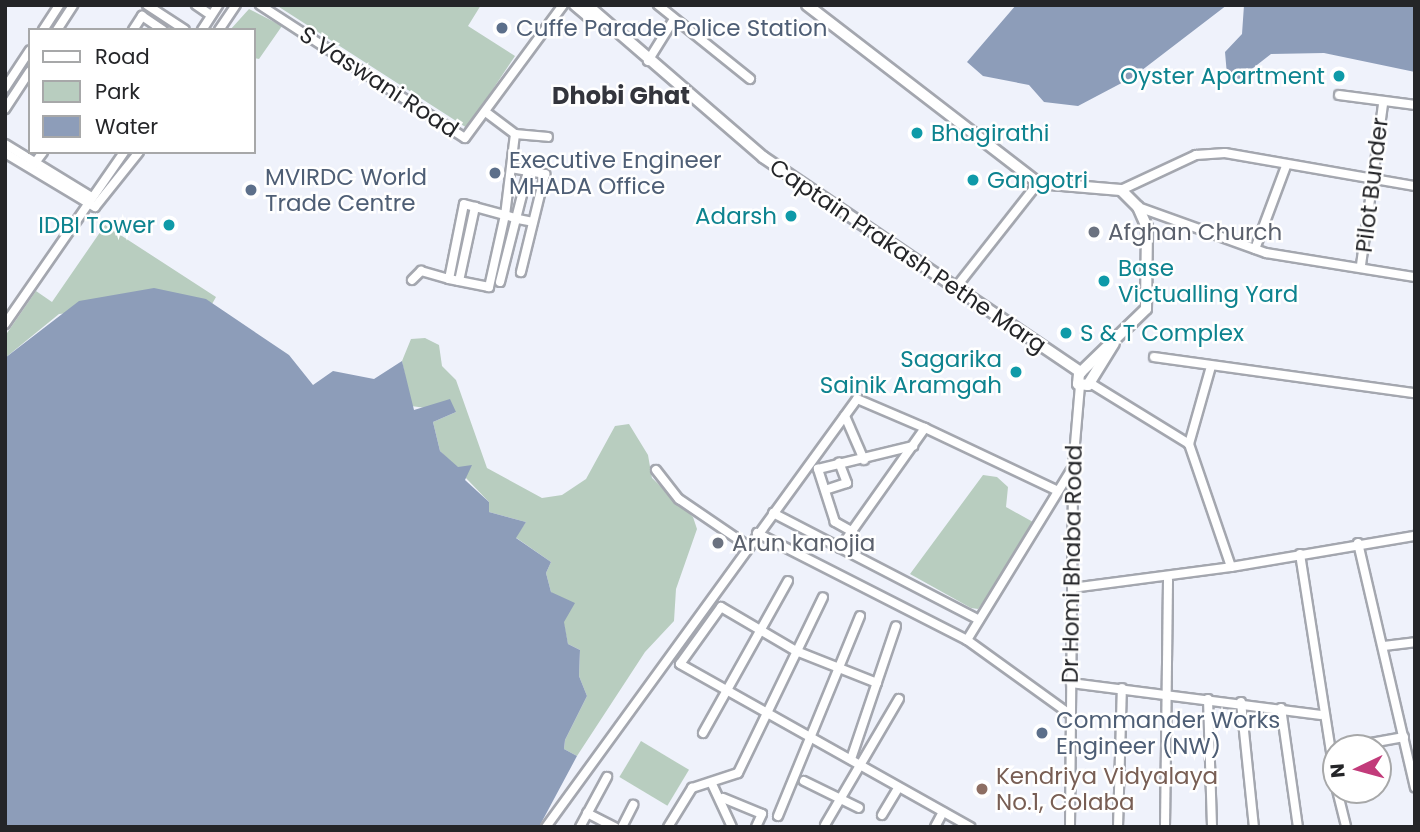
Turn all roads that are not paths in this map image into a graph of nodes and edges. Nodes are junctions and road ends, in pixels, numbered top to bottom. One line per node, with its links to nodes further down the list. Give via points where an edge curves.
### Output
1 (59, 5): 15 (street)
2 (73, 5): 16 (street)
3 (147, 5): 19 (street)
4 (196, 5): 13 (street)
5 (218, 5): 13 (street)
6 (236, 5): 21 (street)
7 (260, 5): 31 (street, S Vaswani Road, via 465,138)
8 (563, 5): 31 (street, S Vaswani Road)
9 (575, 5): 39 (main road, Captain Prakash Pethe Marg, via 662,83 745,150)
10 (658, 5): 14 (street)
11 (807, 5): 44 (main road)
12 (590, 6): 23 (main road, Captain Prakash Pethe Marg)
13 (211, 15): 20 (street)
14 (674, 19): 23 (street); 25 (street)
15 (44, 28)
16 (58, 28)
17 (134, 28): 18 (street, via 142,16)
18 (160, 28)
19 (182, 28)
20 (203, 28)
21 (220, 28)
22 (28, 53): 26 (street)
23 (647, 62): 39 (main road, Captain Prakash Pethe Marg)
24 (28, 74): 30 (street)
25 (750, 79)
26 (5, 88)
27 (1339, 95): 28 (street)
28 (1382, 104): 29 (street); 45 (street, Pilot Bunder)
29 (1415, 105)
30 (5, 109)
31 (487, 113): 32 (street)
32 (515, 134): 33 (street); 42 (street)
33 (548, 137)
34 (5, 144): 40 (street)
35 (5, 153): 49 (street)
36 (42, 154): 40 (street)
37 (122, 154): 48 (street)
38 (138, 154): 49 (street, via 102,205)
39 (763, 157): 63 (main road, Captain Prakash Pethe Marg)
40 (34, 164): 48 (street)
41 (1286, 166): 45 (street); 47 (street, via 1225,153 1196,155); 55 (street)
42 (510, 168): 43 (street); 52 (street)
43 (528, 171): 53 (street); 54 (street, via 545,174)
44 (1038, 183): 47 (main road); 63 (street)
45 (1374, 183): 46 (street); 56 (street, Pilot Bunder)
46 (1415, 186)
47 (1121, 190): 51 (main road)
48 (90, 196): 49 (street)
49 (84, 205): 64 (street)
50 (475, 207): 52 (street); 59 (street, via 464,204); 61 (street)
51 (1138, 207): 55 (street); 67 (main road, via 1147,227 1148,298 1138,320)
52 (505, 215): 53 (street); 61 (street, via 489,286)
53 (518, 219): 54 (street); 62 (street)
54 (533, 222): 57 (street)
55 (1255, 249): 56 (street)
56 (1362, 265): 58 (street)
57 (521, 272)
58 (1415, 277)
59 (449, 279): 60 (street, via 421,271); 61 (street)
60 (412, 280)
61 (459, 281)
62 (500, 282)
63 (957, 286): 67 (main road, Captain Prakash Pethe Marg)
64 (5, 324)
65 (1154, 357): 66 (street)
66 (1211, 366): 68 (street); 71 (street)
67 (1084, 379): 71 (street); 75 (street, Dr Homi Bhaba Road)
68 (1415, 393)
69 (845, 416): 70 (street, via 857,399); 73 (street); 79 (street)
70 (925, 428): 72 (street); 78 (street)
71 (1189, 444): 87 (street)
72 (913, 446): 73 (street); 80 (street)
73 (864, 460): 74 (street)
74 (839, 462): 77 (street, via 818,469); 77 (street, via 846,483)
75 (1073, 467): 78 (street); 90 (street, Dr Homi Bhaba Road)
76 (656, 470): 84 (street, via 679,499)
77 (825, 490): 80 (street, via 835,522)
78 (1058, 491): 93 (street)
79 (773, 513): 81 (street); 85 (street)
80 (853, 532): 85 (street)
81 (757, 533): 84 (street); 96 (street)
82 (1415, 536): 83 (street)
83 (1358, 543): 86 (street); 98 (street)
84 (748, 546): 135 (street)
85 (839, 548): 93 (street)
86 (1300, 554): 87 (street); 112 (street)
87 (1231, 567): 88 (street)
88 (1168, 580): 90 (street); 105 (street)
89 (788, 581): 95 (street)
90 (1072, 588): 102 (street, Dr Homi Bhaba Road)
91 (823, 597): 99 (street)
92 (860, 616): 100 (street)
93 (979, 620): 96 (street)
94 (896, 626): 101 (street)
95 (760, 630): 99 (street); 104 (street); 104 (street, via 721,607 680,664)
96 (967, 640): 111 (street)
97 (1415, 642): 98 (street)
98 (1384, 646): 116 (street)
99 (796, 651): 100 (street); 110 (street)
100 (838, 668): 101 (street); 114 (street)
101 (877, 683): 118 (street)
102 (1072, 683): 103 (street); 111 (street, Dr Homi Bhaba Road)
103 (1122, 688): 105 (street); 145 (street)
104 (727, 690): 110 (street); 113 (street)
105 (1168, 695): 107 (street); 146 (street)
106 (899, 699): 119 (street)
107 (1208, 699): 108 (street); 147 (street)
108 (1241, 702): 109 (street); 148 (street)
109 (1280, 708): 112 (street); 149 (street)
110 (768, 712): 114 (street); 122 (street, via 738,773)
111 (1071, 715): 144 (street, Dr Homi Bhaba Road)
112 (1321, 715): 115 (street)
113 (704, 733)
114 (811, 734): 118 (street); 133 (street)
115 (1327, 734)
116 (1404, 737): 117 (street); 123 (street)
117 (1392, 739)
118 (851, 758): 119 (street)
119 (859, 764): 124 (street); 126 (street)
120 (607, 777): 131 (street)
121 (804, 781): 126 (street)
122 (712, 784): 125 (street); 139 (street, via 692,788)
123 (1415, 787)
124 (898, 788): 130 (street); 132 (street)
125 (723, 798): 140 (street); 141 (street, via 762,814)
126 (839, 798): 129 (street); 134 (street)
127 (1340, 804): 150 (street)
128 (633, 805): 138 (street)
129 (859, 808)
130 (943, 812): 142 (street); 143 (street)
131 (587, 813): 136 (street); 137 (street)
132 (882, 815)
133 (778, 816)
134 (825, 825)
135 (546, 827)
136 (580, 827)
137 (615, 827)
138 (622, 827)
139 (668, 827)
140 (732, 827)
141 (756, 827)
142 (935, 827)
143 (970, 827)
144 (1070, 827)
145 (1118, 827)
146 (1166, 827)
147 (1212, 827)
148 (1254, 827)
149 (1298, 827)
150 (1346, 827)

